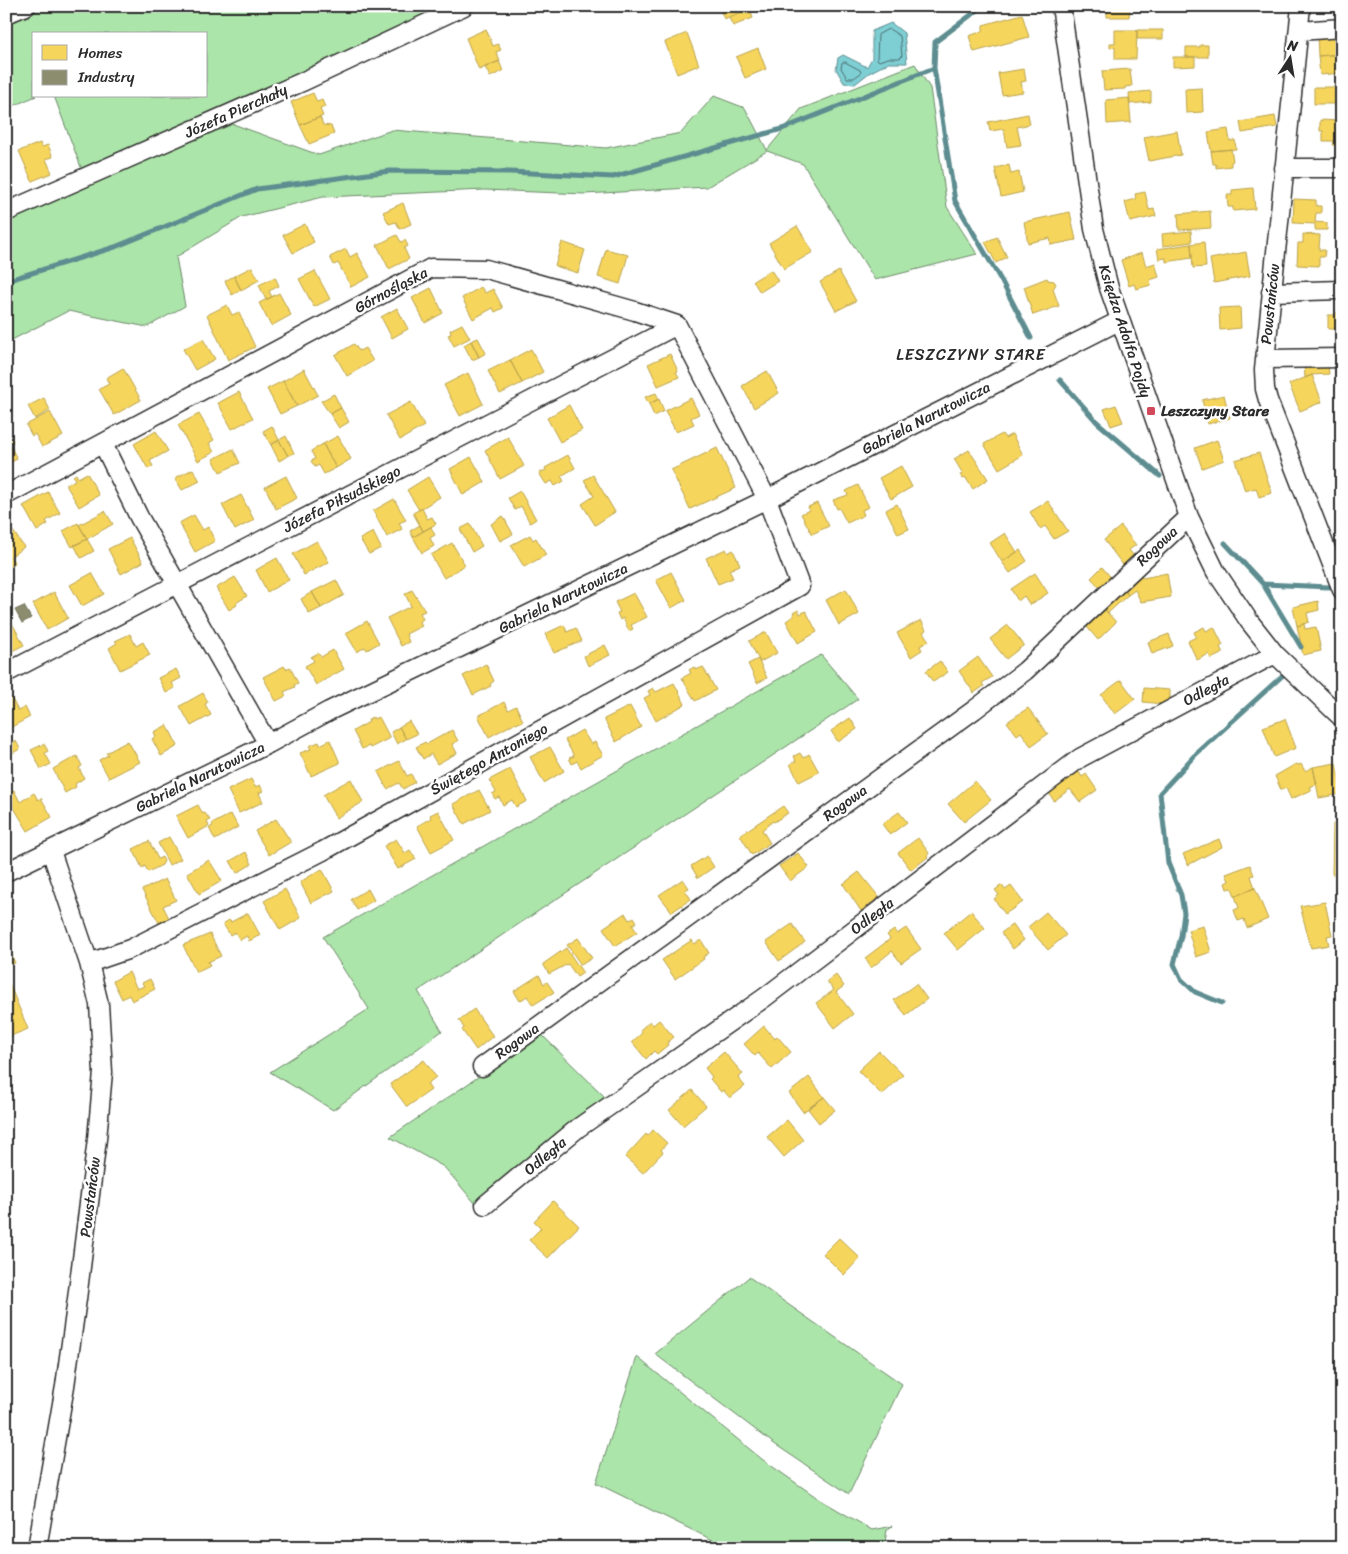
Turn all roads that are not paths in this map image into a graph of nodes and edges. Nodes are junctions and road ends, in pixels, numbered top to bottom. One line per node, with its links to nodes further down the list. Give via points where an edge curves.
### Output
1 (26, 6): 5 (street)
2 (464, 6): 10 (street, Józefa Pierchały, via 302,82)
3 (1061, 6): 13 (street, Księdza Adolfa Pojdy, via 1094,228)
4 (1301, 6): 7 (street, Powstańców)
5 (6, 14)
6 (1342, 28): 7 (street)
7 (1299, 31): 8 (street, Powstańców)
8 (1284, 168): 9 (street); 12 (street, Powstańców)
9 (1342, 168)
10 (6, 212)
11 (1342, 290): 12 (street)
12 (1271, 292): 16 (street, Powstańców)
13 (1119, 321): 19 (street, Gabriela Narutowicza); 20 (street, Księdza Adolfa Pojdy)
14 (677, 326): 17 (street, Górnośląska, via 486,269 431,268); 19 (street); 21 (street, Józefa Piłsudskiego)
15 (1342, 358): 16 (street)
16 (1265, 359): 22 (street, Powstańców, via 1264,380 1268,400)
17 (102, 444): 18 (street, Górnośląska); 21 (street)
18 (6, 495)
19 (767, 499): 26 (street, Gabriela Narutowicza, via 329,711); 29 (street, Świętego Antoniego, via 800,586 323,852 130,949)
20 (1189, 517): 23 (street, Księdza Adolfa Pojdy, via 1216,572); 30 (street, Rogowa, via 1018,676)
21 (178, 584): 24 (street, Józefa Piłsudskiego); 26 (street)
22 (1342, 590)
23 (1275, 654): 25 (street, Księdza Adolfa Pojdy); 31 (street, Odległa, via 1080,758 771,992 578,1128)
24 (6, 673)
25 (1339, 709)
26 (268, 744): 27 (street, Gabriela Narutowicza)
27 (51, 851): 28 (street, Gabriela Narutowicza); 29 (street, Powstańców)
28 (6, 872)
29 (90, 963): 32 (street, Powstańców, via 98,1004 103,1072 97,1139 65,1386)
30 (482, 1067)
31 (485, 1205)
32 (37, 1548)

